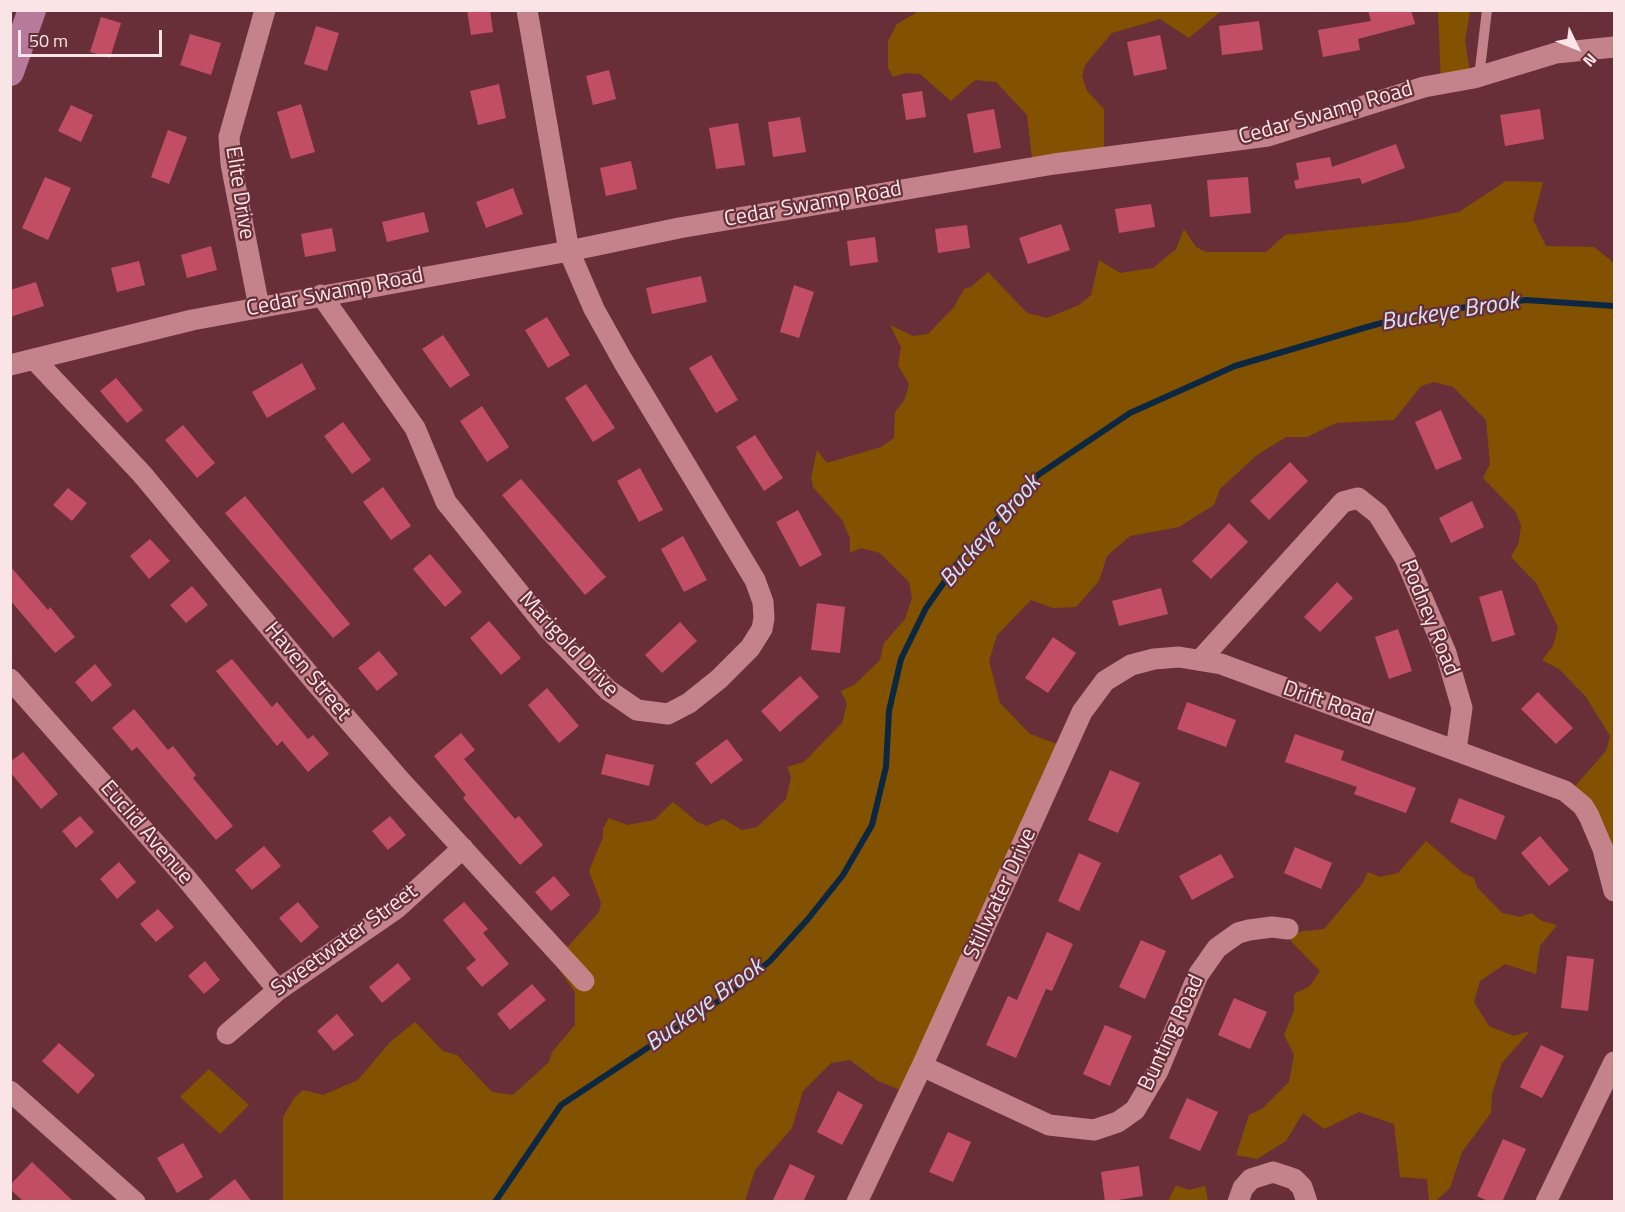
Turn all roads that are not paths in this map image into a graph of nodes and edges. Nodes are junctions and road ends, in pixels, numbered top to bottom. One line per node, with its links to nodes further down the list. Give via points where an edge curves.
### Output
1 (32, 10): 6 (main road)
2 (265, 10): 10 (street, Elite Drive, via 230,137 231,164)
3 (527, 10): 8 (street)
4 (1487, 10): 7 (lane)
5 (1614, 47): 7 (street, Cedar Swamp Road, via 1556,54)
6 (10, 72)
7 (1479, 76): 8 (street, Cedar Swamp Road, via 1424,87 1268,136 960,180 679,228)
8 (570, 251): 9 (street, Cedar Swamp Road); 9 (street, Marigold Drive, via 594,309 718,515 755,580 762,602 762,629 746,653 688,703 668,714 637,710 625,704 549,630 446,502 415,428)
9 (321, 295): 10 (street, Cedar Swamp Road)
10 (259, 307): 11 (street, Cedar Swamp Road)
11 (34, 359): 12 (street, Cedar Swamp Road); 16 (street, Haven Street, via 142,474 315,683)
12 (10, 365)
13 (1200, 659): 15 (street, Drift Road); 15 (street, Rodney Road, via 1343,502 1358,498 1378,514 1406,558 1446,653 1462,708); 23 (street, Stillwater Drive, via 1163,658 1131,665 1105,681 1089,701)
14 (10, 679): 20 (street, Euclid Avenue, via 186,878)
15 (1456, 750): 17 (street, via 1573,796 1589,816)
16 (463, 848): 19 (street, Haven Street); 20 (street, Sweetwater Street, via 397,908)
17 (1614, 891)
18 (1288, 929): 23 (street, Bunting Road, via 1249,930 1217,948 1198,975 1158,1071 1135,1110 1118,1122 1094,1130 1049,1125)
19 (584, 981)
20 (278, 990): 21 (street, Sweetwater Street)
21 (226, 1034)
22 (1614, 1062): 29 (street)
23 (922, 1066): 26 (street, Stillwater Drive)
24 (10, 1091): 25 (street)
25 (135, 1202)
26 (857, 1202)
27 (1238, 1202): 28 (street, via 1251,1179 1273,1172 1294,1179 1302,1187)
28 (1306, 1202)
29 (1546, 1202)

